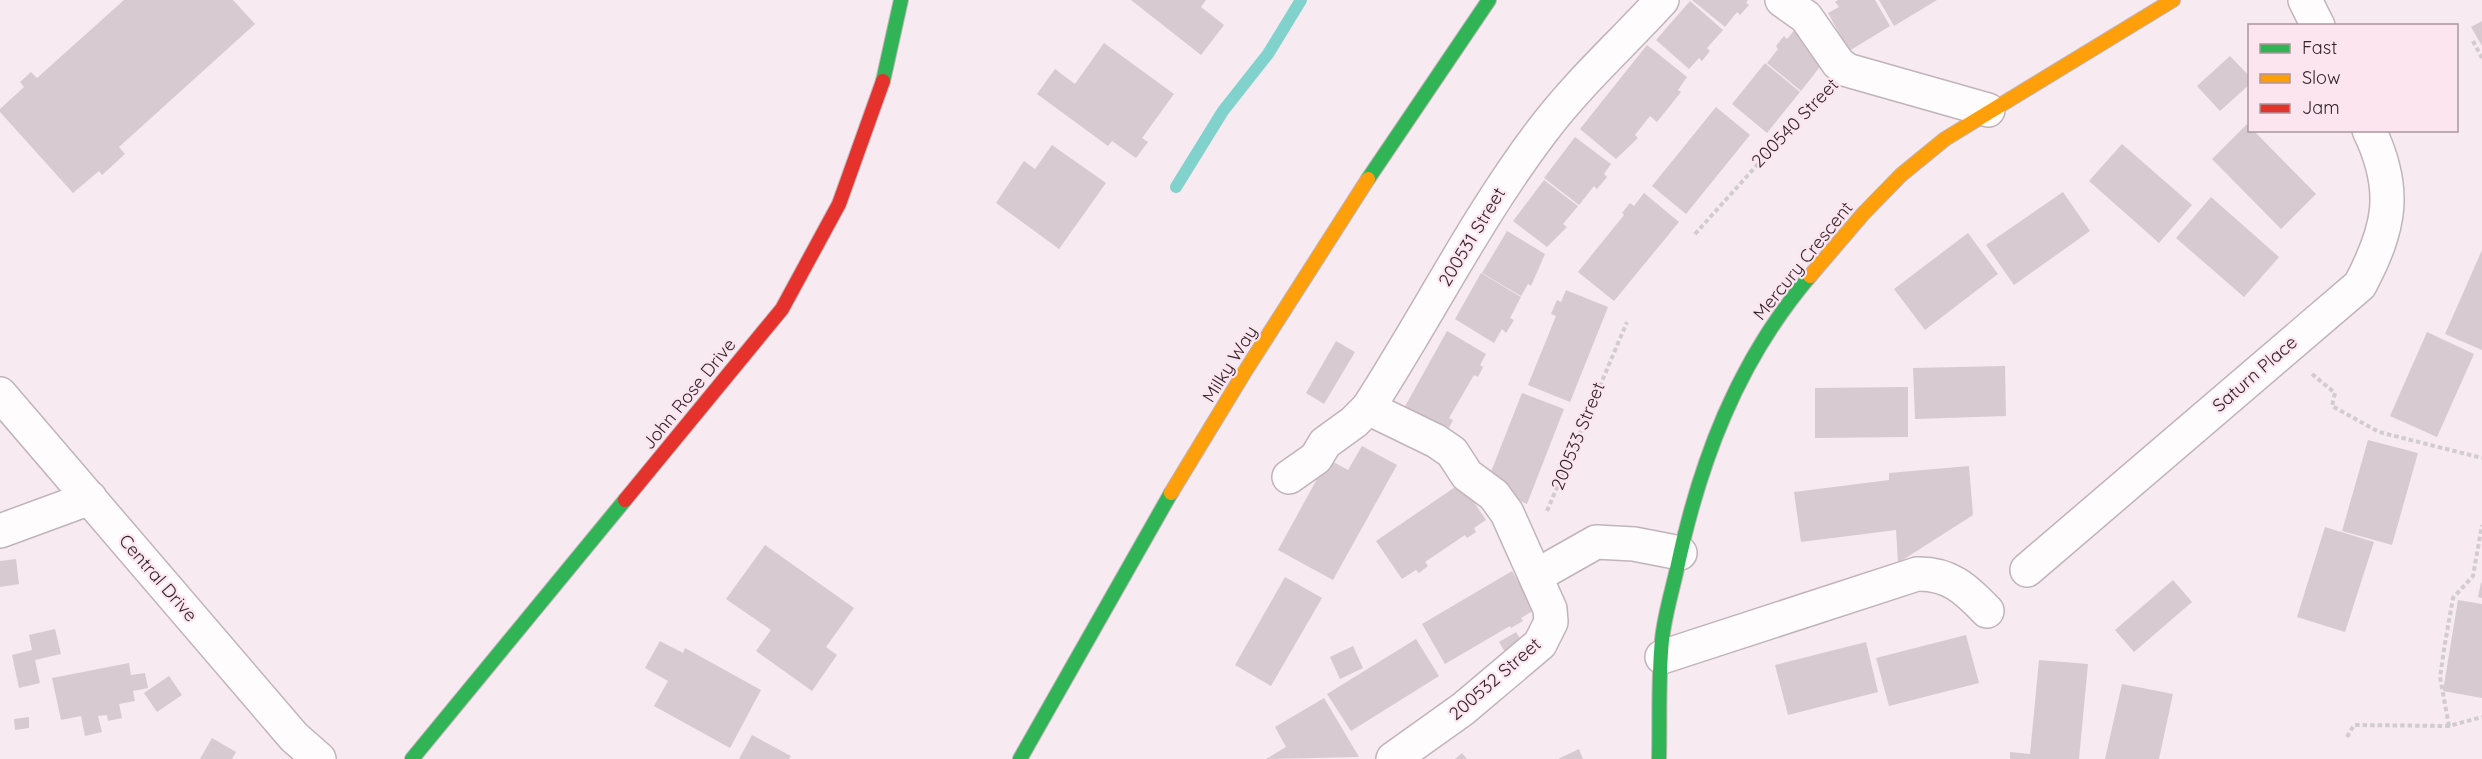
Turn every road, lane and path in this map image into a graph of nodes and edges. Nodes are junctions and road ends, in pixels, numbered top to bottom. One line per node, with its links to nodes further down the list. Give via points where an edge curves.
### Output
1 (901, 0): 32 (street, John Rose Drive, via 886,74 839,204 782,309)
2 (1489, 0): 33 (street, Milky Way, via 1398,130 1165,499)
3 (1662, 0): 17 (street, 200531 Street, via 1567,98 1535,140 1473,233)
4 (1782, 0): 10 (street, via 1806,17)
5 (2173, 0): 11 (street, Mercury Crescent)
6 (2305, 0): 7 (street)
7 (2317, 24)
8 (2473, 41): 9 (path)
9 (2482, 58)
10 (1847, 70): 11 (street, 200540 Street); 13 (path, 200540 Street, via 1811,102)
11 (1988, 110): 23 (street, Mercury Crescent, via 1901,175 1779,313 1743,374 1707,454)
12 (2370, 132): 15 (street, Saturn Place, via 2386,172 2384,224 2377,253 2360,285)
13 (1695, 234)
14 (1627, 322): 24 (path, 200533 Street)
15 (2282, 351): 18 (path, via 2335,393 2332,406 2379,432); 25 (street, Saturn Place)
16 (0, 394): 20 (street, Central Drive)
17 (1368, 408): 19 (street, 200531 Street, via 1325,443 1316,458); 24 (street, 200532 Street, via 1452,452 1467,475 1494,495 1507,513)
18 (2482, 458)
19 (1289, 477)
20 (90, 498): 22 (street); 31 (street, Central Drive, via 294,737)
21 (2482, 525): 29 (path, via 2473,576 2453,598 2447,632 2440,677)
22 (0, 531)
23 (1680, 553): 24 (street, via 1596,542); 27 (street, Mercury Crescent, via 1662,639)
24 (1530, 562): 34 (street, 200532 Street, via 1550,609 1551,622 1540,644 1463,709)
25 (2027, 570)
26 (1987, 611): 27 (street, via 1950,579 1917,574)
27 (1662, 657): 35 (street, Mercury Crescent)
28 (2482, 717): 29 (path)
29 (2449, 726): 30 (path, via 2354,725)
30 (2347, 737)
31 (319, 759)
32 (412, 759)
33 (1020, 759)
34 (1393, 759)
35 (1659, 759)

